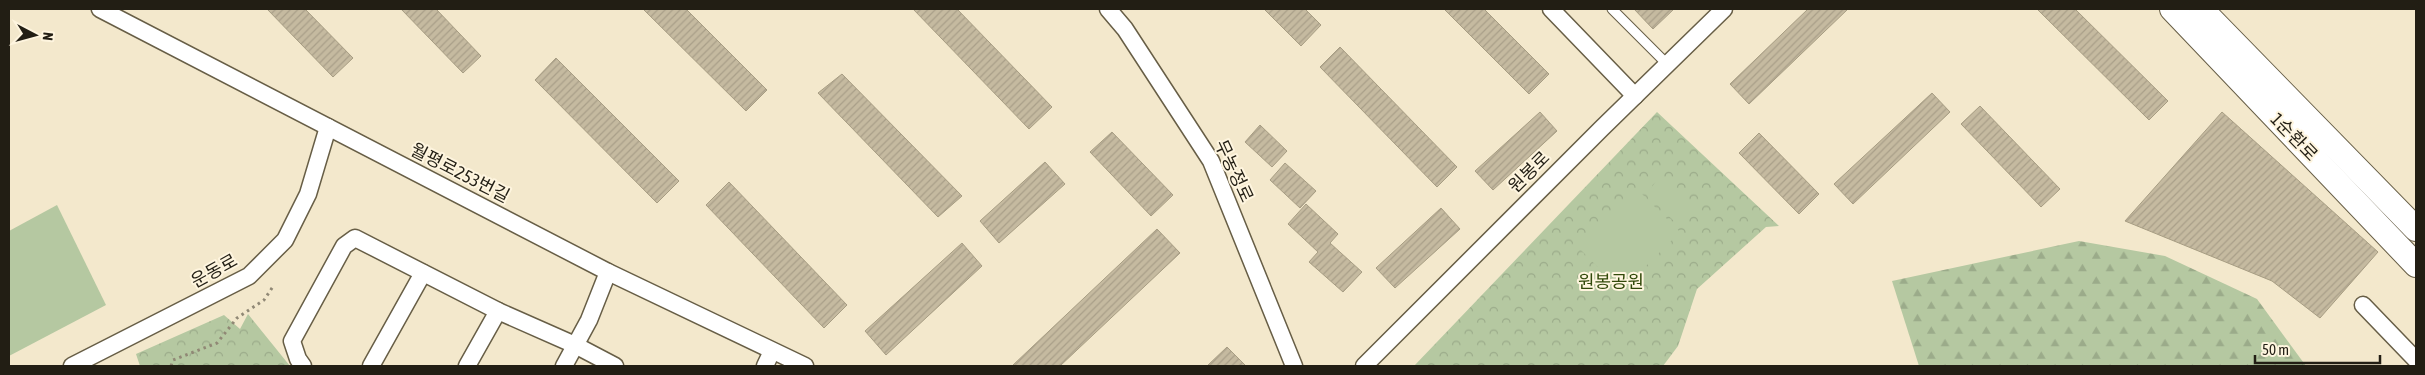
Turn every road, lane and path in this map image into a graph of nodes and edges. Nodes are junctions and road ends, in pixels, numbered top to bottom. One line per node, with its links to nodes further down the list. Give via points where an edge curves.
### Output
1 (100, 9): 10 (street, 월평로253번길)
2 (1108, 9): 30 (street, 무농정로, via 1126,29 1211,161)
3 (1551, 9): 9 (street)
4 (1612, 9): 8 (lane)
5 (1724, 9): 8 (street, 원봉로)
6 (2172, 9): 12 (street, 1순환로)
7 (2201, 9): 11 (street, 1순환로)
8 (1667, 64): 9 (street, 원봉로)
9 (1634, 96): 31 (street, 원봉로)
10 (328, 127): 14 (street, 월평로253번길); 21 (street, 운동로, via 308,194 285,240 249,276)
11 (2416, 229)
12 (2416, 265)
13 (423, 272): 17 (street); 23 (street, via 355,238 344,246 292,341); 24 (street)
14 (608, 272): 18 (street); 19 (street, 월평로253번길)
15 (274, 285): 22 (path, via 264,300 237,318 217,343 173,360)
16 (2363, 305): 20 (street)
17 (498, 311): 18 (street); 25 (street)
18 (576, 345): 26 (street); 27 (street)
19 (772, 351): 28 (street); 29 (street, 월평로253번길)
20 (2416, 360)
21 (72, 366)
22 (171, 366)
23 (304, 366)
24 (371, 366)
25 (467, 366)
26 (564, 366)
27 (615, 366)
28 (766, 366)
29 (805, 366)
30 (1294, 366)
31 (1364, 366)

